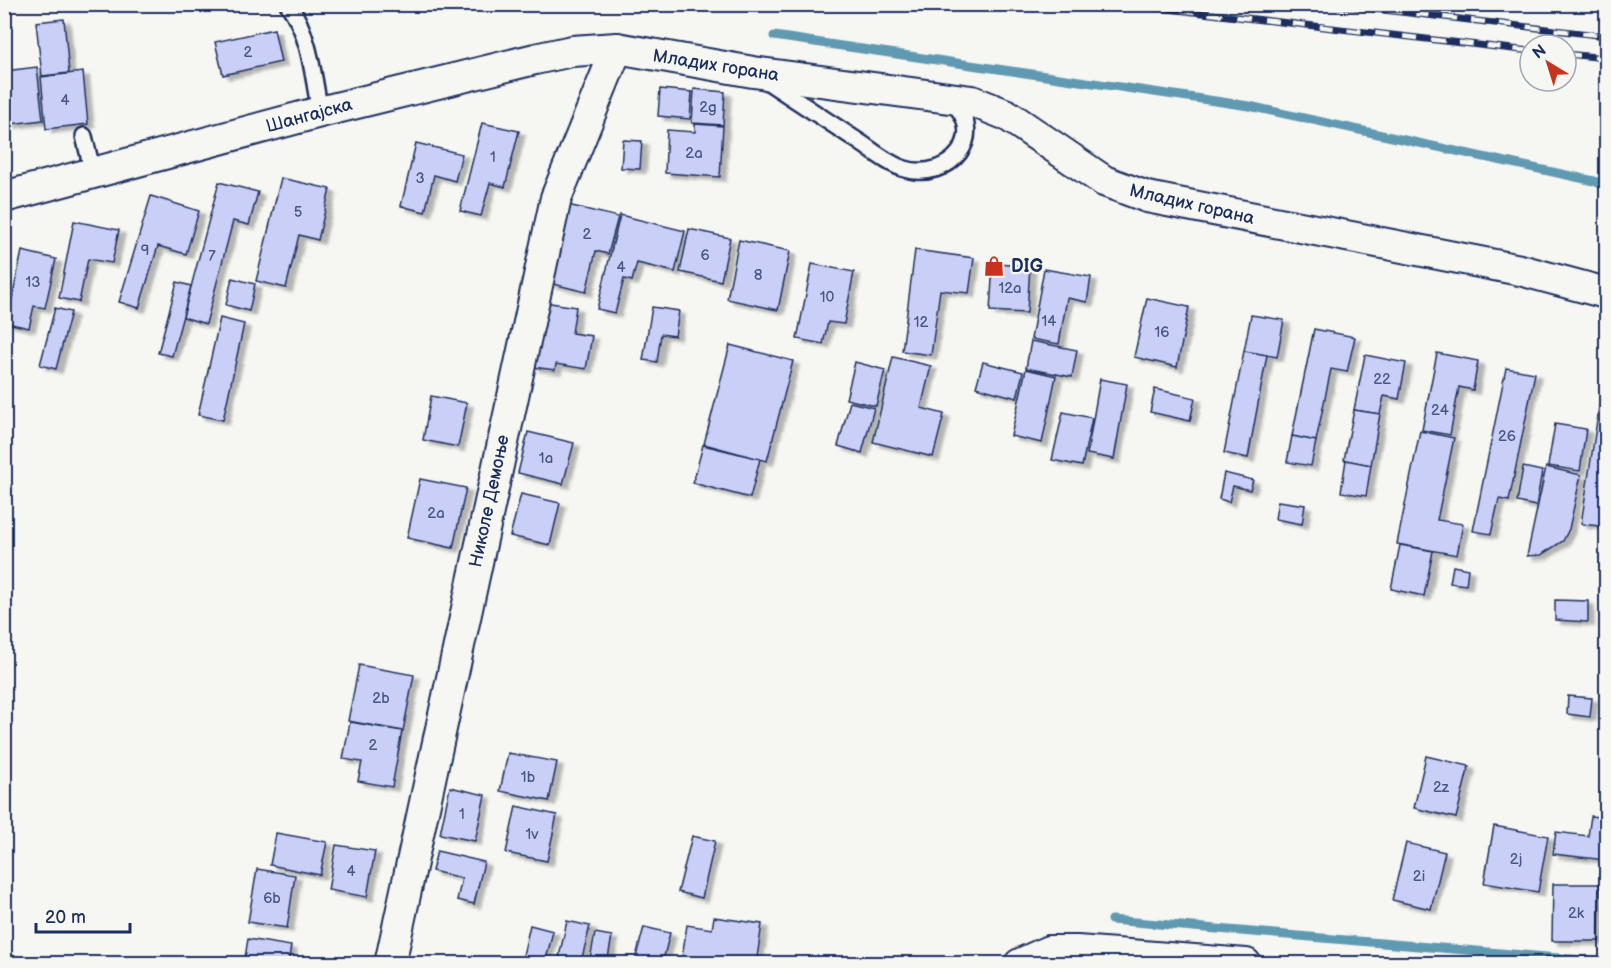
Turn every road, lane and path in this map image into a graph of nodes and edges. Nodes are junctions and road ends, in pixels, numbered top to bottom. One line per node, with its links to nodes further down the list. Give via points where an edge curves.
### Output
1 (288, 4): 5 (lane, via 308,49)
2 (617, 48): 3 (street, Младих горана); 5 (street, Шангајска, via 572,51); 10 (street, Николе Демоње, via 556,198)
3 (753, 72): 4 (street, Младих горана); 4 (lane, via 892,163 921,172 947,165 966,141 958,107)
4 (938, 95): 9 (street, Младих горана, via 972,101 1007,115 1104,181 1147,197 1520,270)
5 (320, 112): 7 (street, Шангајска)
6 (84, 136): 7 (lane)
7 (93, 173): 8 (street, Шангајска)
8 (4, 197)
9 (1606, 293)
10 (390, 963)
11 (1020, 963): 12 (street, via 1049,951)
12 (1246, 963)

